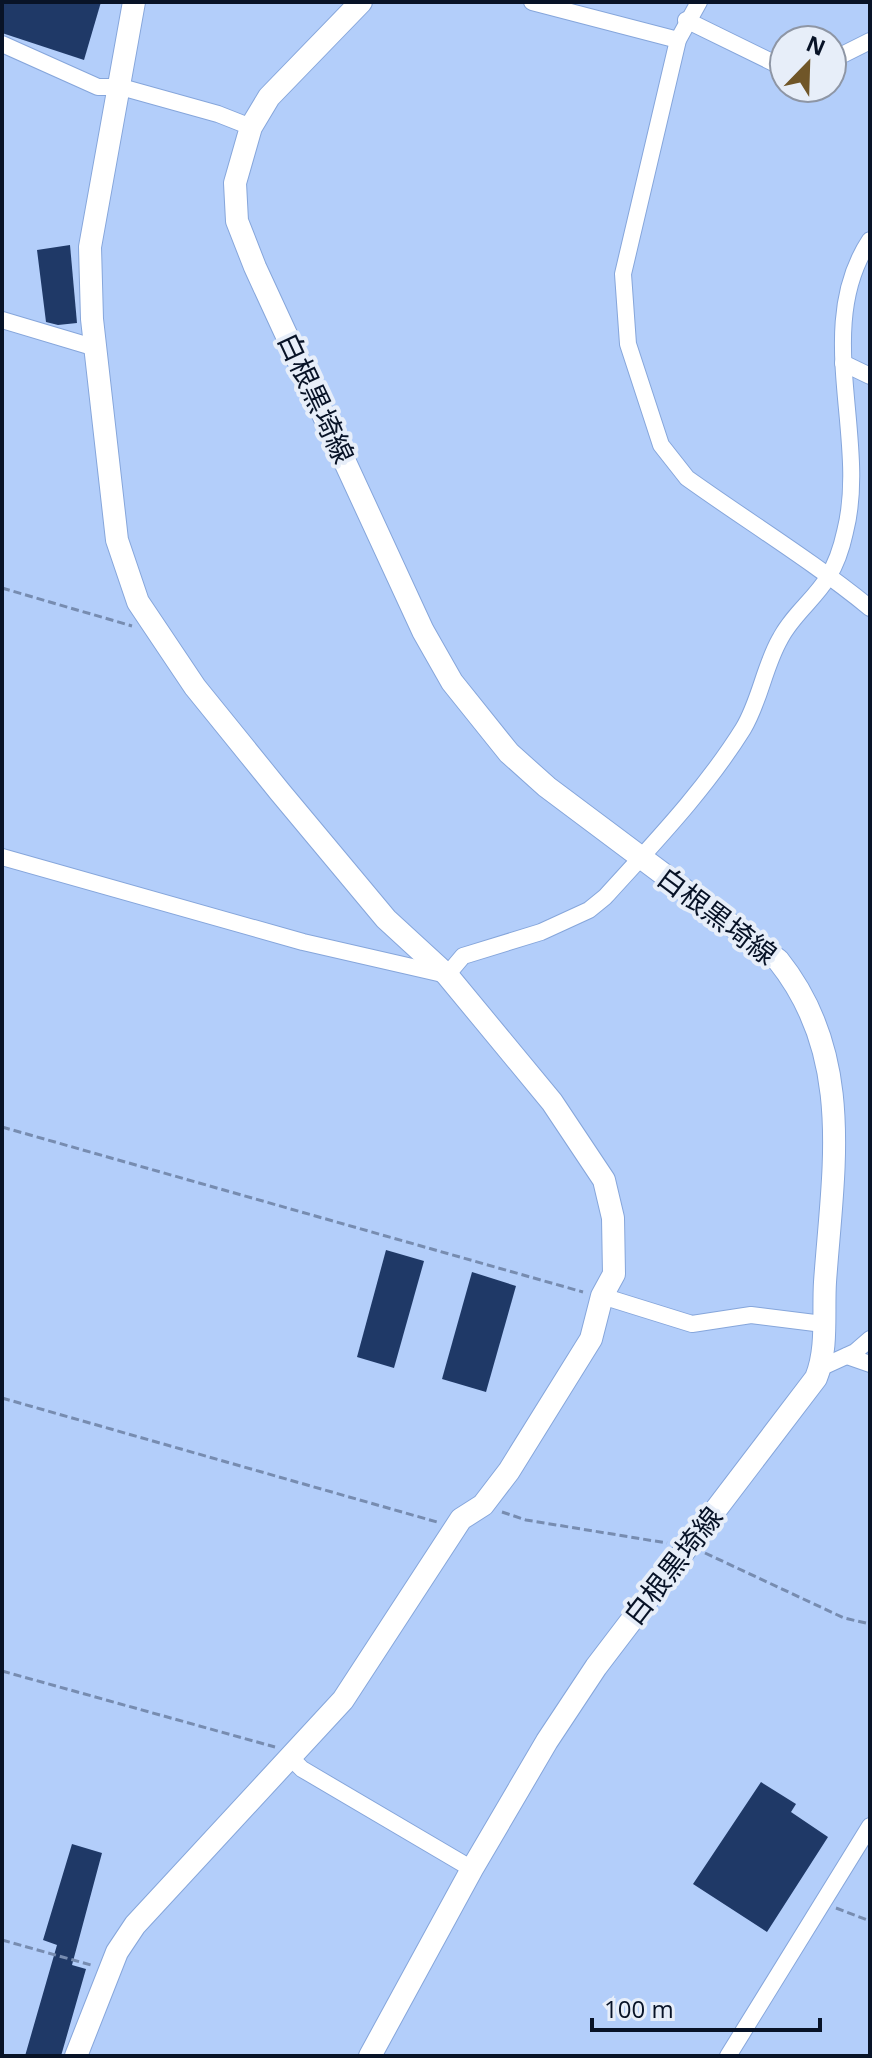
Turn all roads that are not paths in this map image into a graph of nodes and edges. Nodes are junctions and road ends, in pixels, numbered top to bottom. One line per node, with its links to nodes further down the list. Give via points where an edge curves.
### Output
1 (134, 2): 11 (main road)
2 (361, 2): 12 (main road, 白根黒埼線, via 269,97)
3 (532, 2): 6 (street)
4 (699, 2): 5 (street)
5 (686, 20): 6 (street); 10 (street)
6 (678, 40): 18 (street, via 623,274 628,344 670,461)
7 (870, 41): 9 (street)
8 (2, 44): 11 (street, via 98,87)
9 (848, 52)
10 (768, 60)
11 (121, 87): 12 (street); 15 (main road, via 92,220)
12 (251, 127): 21 (main road, 白根黒埼線, via 235,183 237,221 423,631 452,682 509,753)
13 (870, 240): 16 (street, via 848,290)
14 (2, 320): 15 (street)
15 (96, 348): 22 (main road, via 117,540 138,602 195,687 367,896)
16 (843, 363): 17 (street); 18 (street, via 850,495 846,530)
17 (870, 376)
18 (828, 579): 19 (street); 21 (street, via 796,612 778,641 745,726)
19 (870, 608)
20 (2, 857): 22 (street, via 303,942)
21 (640, 858): 22 (street, via 589,910 541,932 463,956); 24 (main road, 白根黒埼線, via 778,960 803,990 812,1011 836,1130)
22 (447, 975): 23 (main road, via 552,1102 604,1180 613,1218 614,1274)
23 (602, 1296): 24 (street, via 692,1324 751,1315); 29 (main road, via 591,1339 483,1505 461,1519 343,1700)
24 (823, 1324): 28 (main road, 白根黒埼線)
25 (870, 1339): 26 (street)
26 (847, 1356): 27 (street); 28 (street)
27 (870, 1364)
28 (820, 1368): 31 (main road, 白根黒埼線, via 799,1404 596,1667)
29 (291, 1758): 31 (street); 32 (main road, via 135,1925)
30 (870, 1826): 34 (street)
31 (472, 1869): 33 (main road, 白根黒埼線)
32 (76, 2056)
33 (370, 2056)
34 (728, 2056)

